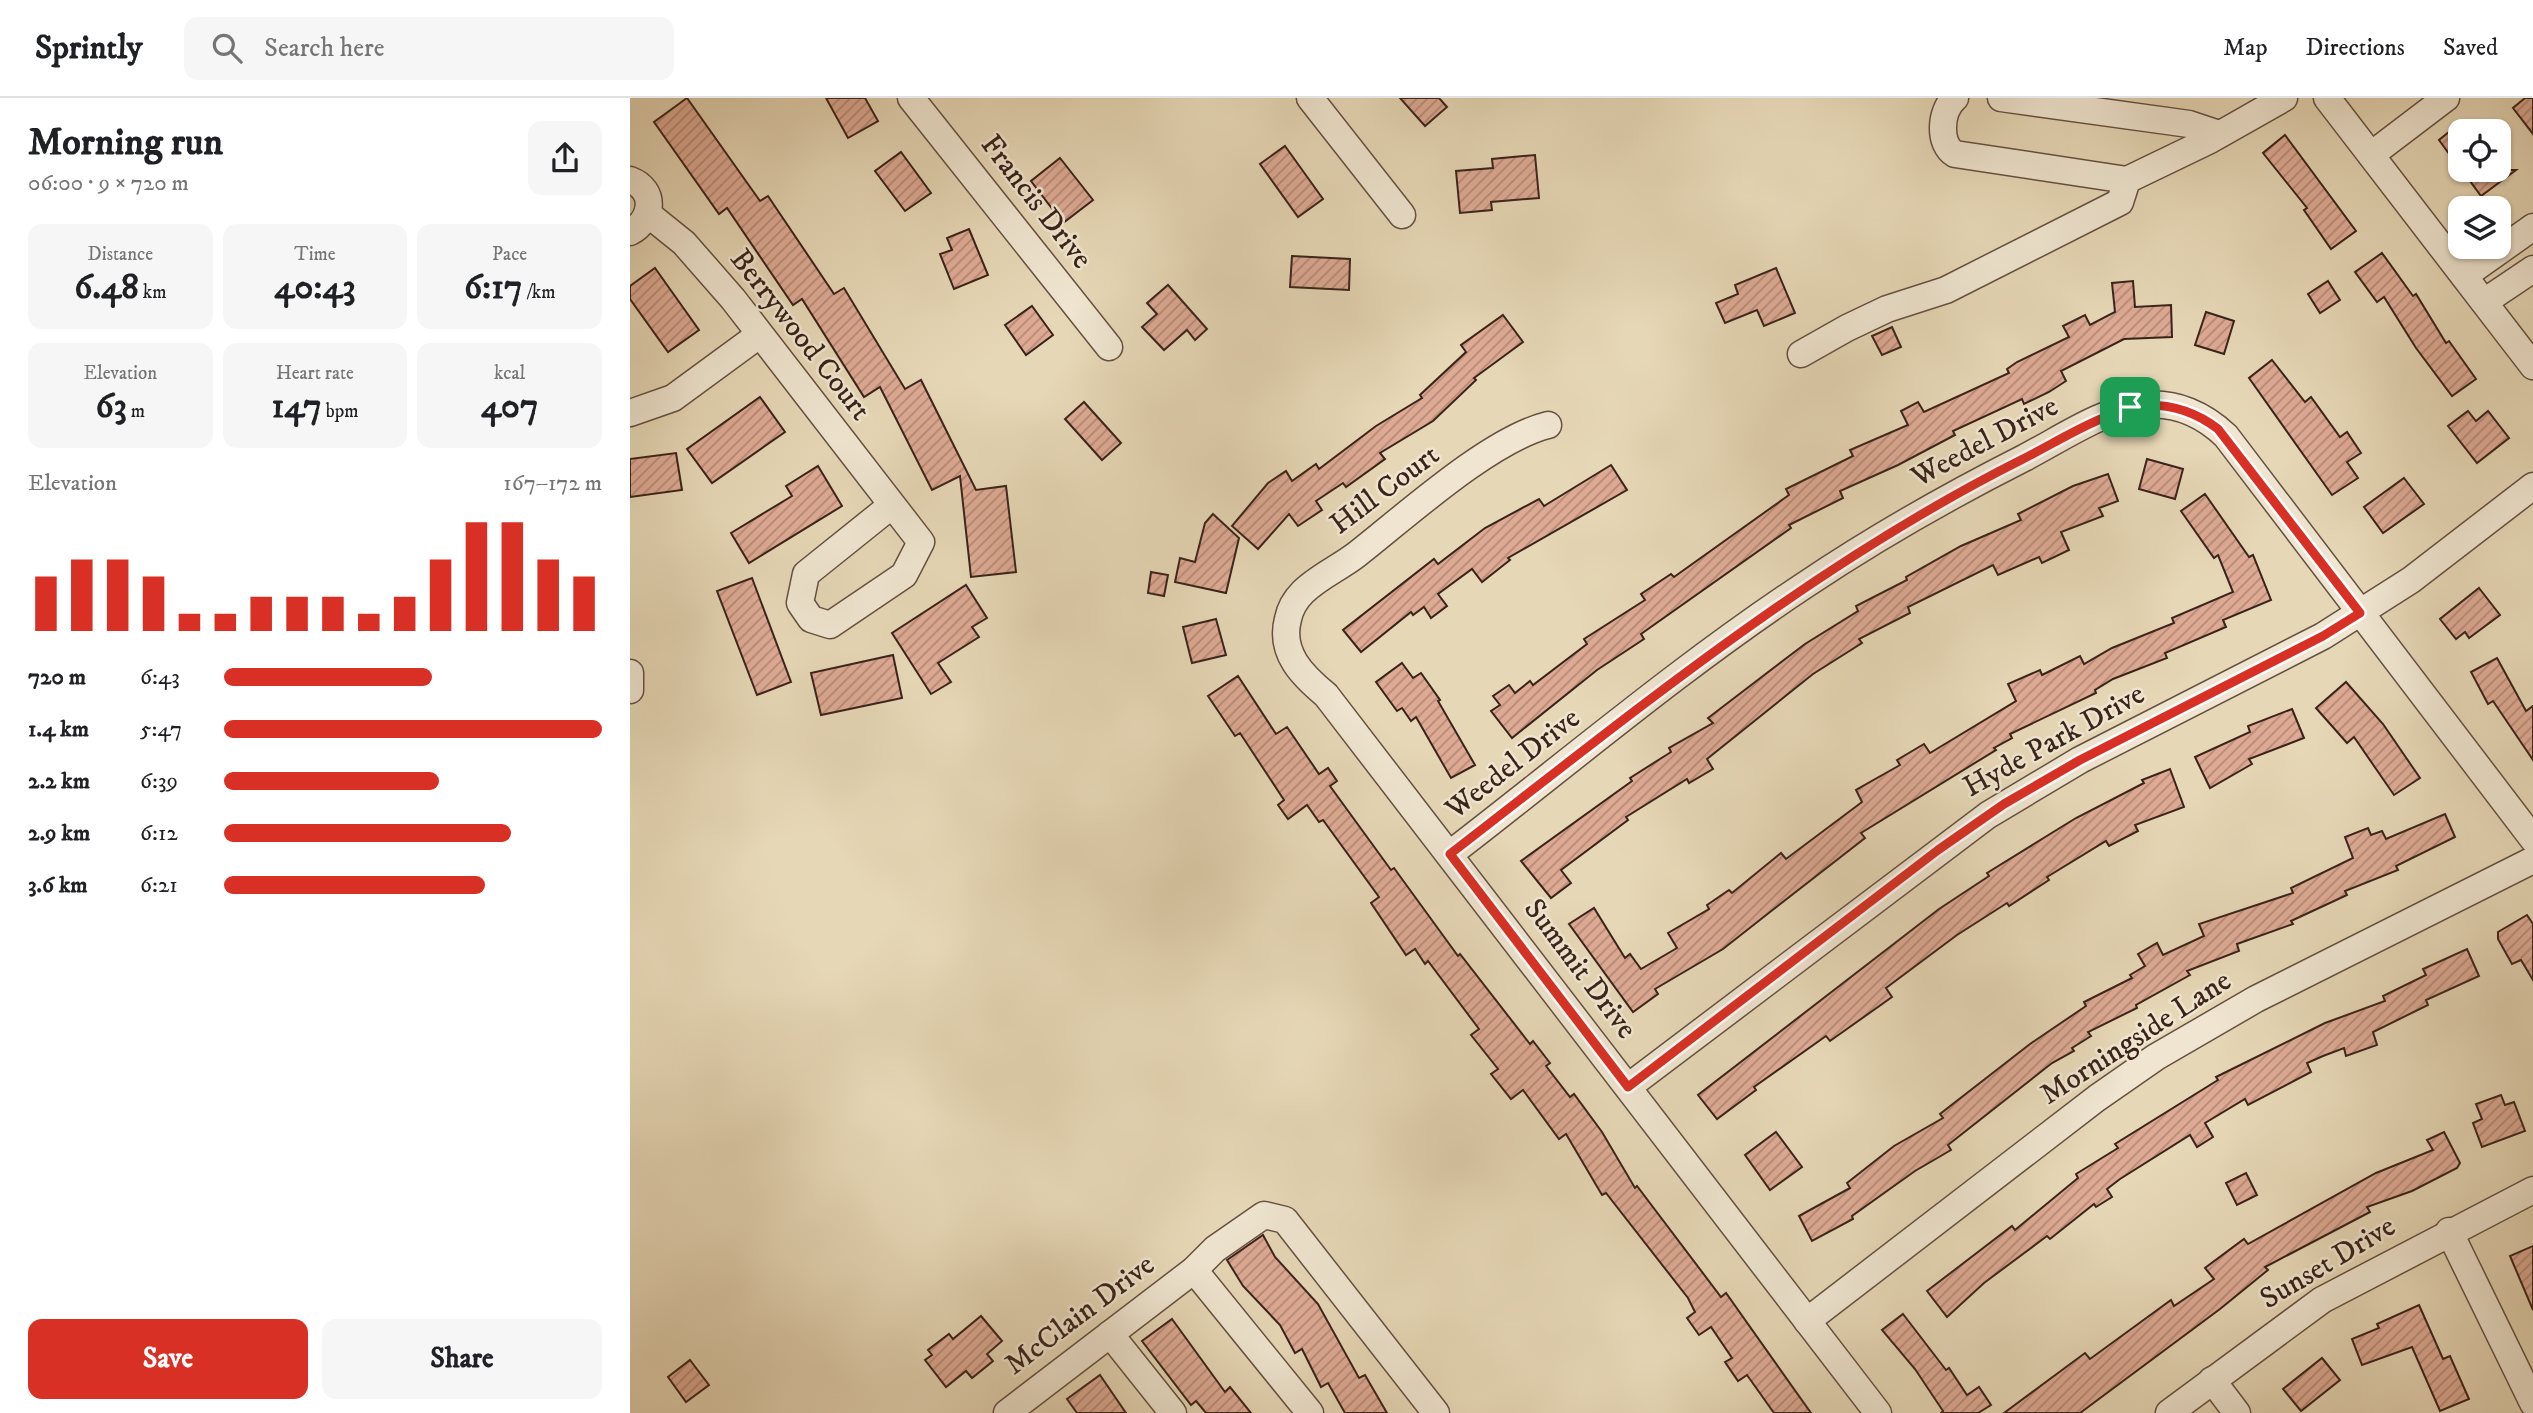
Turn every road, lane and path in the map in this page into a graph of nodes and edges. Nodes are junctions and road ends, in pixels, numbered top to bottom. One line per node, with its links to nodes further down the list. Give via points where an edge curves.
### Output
1 (911, 98): 20 (street, Francis Drive)
2 (1310, 98): 13 (street)
3 (1955, 98): 12 (street, via 1949,103 1942,138 1946,149 1955,154)
4 (2001, 98): 9 (street, via 2189,124)
5 (2284, 98): 8 (street)
6 (2327, 98): 10 (street)
7 (2446, 98): 10 (street)
8 (2242, 107): 9 (street)
9 (2219, 134): 12 (street)
10 (2371, 155): 17 (street)
11 (630, 180): 14 (street, Berrywood Court, via 648,196)
12 (2127, 180): 21 (street, via 2120,202 1945,290 1887,309)
13 (1402, 215)
14 (639, 223): 19 (street, Berrywood Court, via 684,243)
15 (2533, 227): 17 (street)
16 (2533, 269): 18 (street)
17 (2464, 276): 18 (street)
18 (2484, 302): 22 (street)
19 (759, 335): 23 (street, via 673,398); 26 (street, Berrywood Court)
20 (1108, 347)
21 (1801, 354)
22 (2533, 366)
23 (630, 413)
24 (1548, 425): 28 (street, Hill Court, via 1497,447 1352,559 1313,583 1294,605)
25 (2533, 486): 27 (street, Hyde Park Drive, via 2412,580)
26 (892, 505): 26 (street, Berrywood Court, via 806,574 800,603 810,619 830,625 904,575 921,542)
27 (2360, 613): 31 (street, Weedel Drive); 32 (street, Weedel Drive, via 2218,429 2178,407 2130,407 1978,481 1804,586); 34 (street, Hyde Park Drive, via 2004,804)
28 (1286, 632): 32 (street, Summit Drive, via 1296,665 1326,695)
29 (630, 673): 30 (street)
30 (630, 690)
31 (2533, 839)
32 (1450, 854): 34 (street, Summit Drive)
33 (2533, 860): 38 (street, Morningside Lane, via 2256,999 2156,1057)
34 (1628, 1087): 38 (street, Summit Drive)
35 (2533, 1190): 36 (street, Sunset Drive)
36 (2449, 1231): 40 (street, Sunset Drive, via 2322,1300); 41 (street)
37 (1194, 1270): 39 (street, McClain Drive); 44 (street); 45 (street, McClain Drive, via 1254,1220 1264,1215 1285,1220)
38 (1807, 1321): 46 (street, Summit Drive)
39 (1110, 1334): 42 (street, McClain Drive); 43 (street)
40 (2212, 1380): 47 (street, Sunset Drive); 48 (street)
41 (2533, 1403)
42 (1022, 1408)
43 (1172, 1413)
44 (1310, 1413)
45 (1436, 1413)
46 (1878, 1413)
47 (2169, 1413)
48 (2237, 1413)

